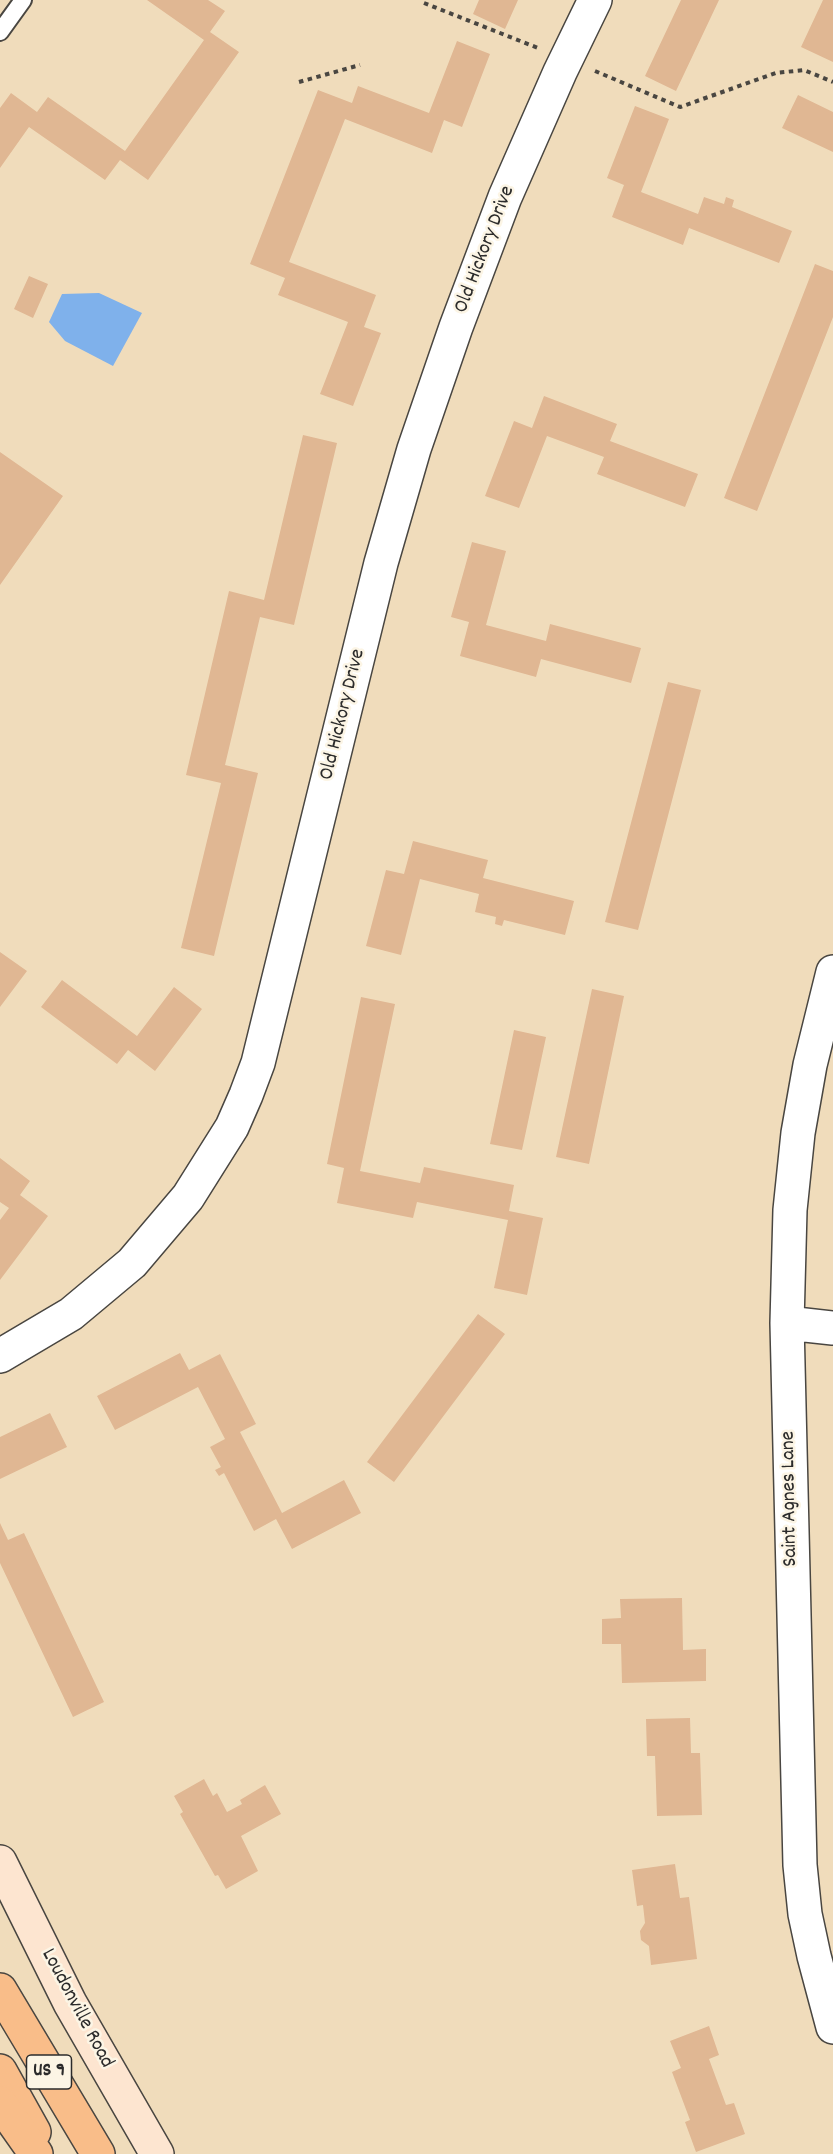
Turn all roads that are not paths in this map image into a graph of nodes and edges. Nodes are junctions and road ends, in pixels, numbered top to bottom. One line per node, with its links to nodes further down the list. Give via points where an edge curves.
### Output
1 (23, 0): 3 (lane)
2 (595, 0): 7 (street, Old Hickory Drive, via 505,197 414,449 381,563 261,1052 246,1095 232,1126 188,1197 132,1263 71,1314)
3 (0, 32)
4 (833, 972): 5 (street, Saint Agnes Lane, via 798,1133 790,1210)
5 (787, 1323): 6 (street); 10 (street, Saint Agnes Lane, via 800,1865 805,1914)
6 (833, 1328)
7 (0, 1356)
8 (0, 1862): 18 (main road, Loudonville Road, via 70,2003)
9 (0, 1990): 17 (main road, US 9)
10 (833, 2026)
11 (0, 2071): 16 (main road, US 9)
12 (0, 2103): 15 (main road)
13 (0, 2132): 14 (main road)
14 (21, 2154)
15 (36, 2154)
16 (46, 2154)
17 (98, 2154)
18 (158, 2154)

